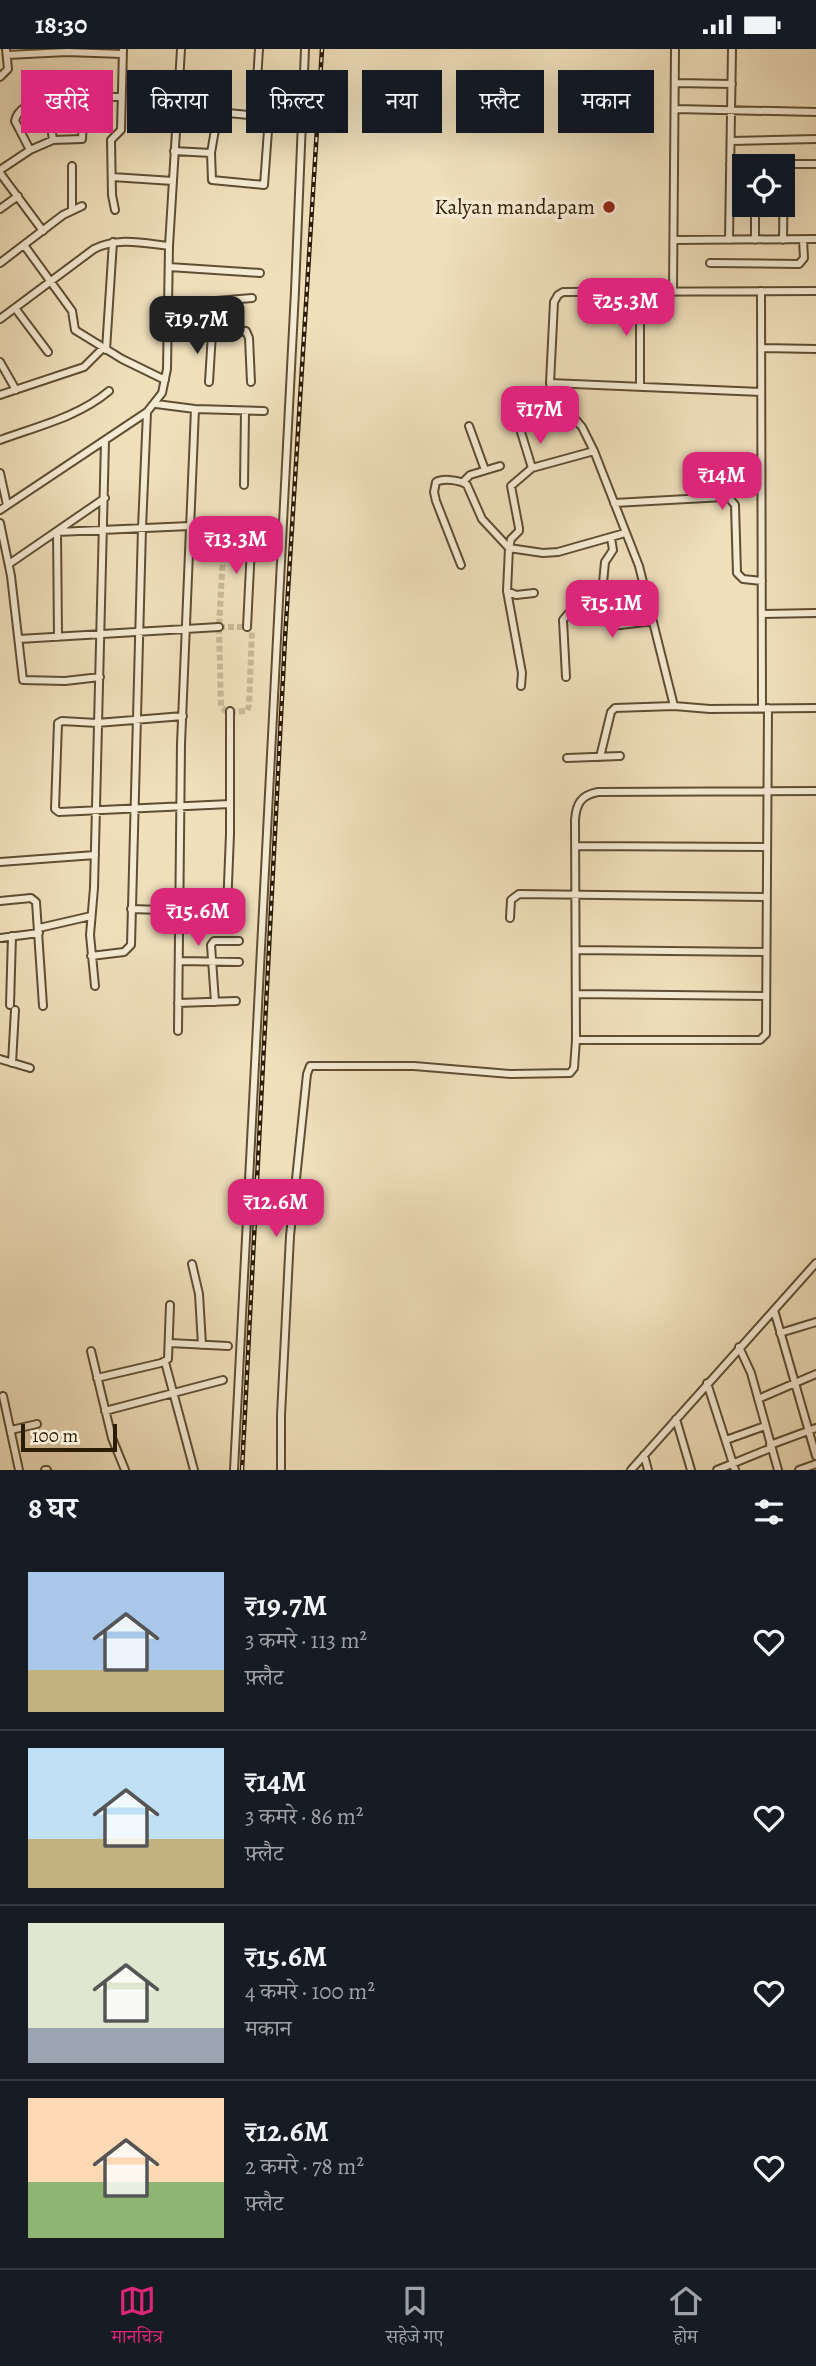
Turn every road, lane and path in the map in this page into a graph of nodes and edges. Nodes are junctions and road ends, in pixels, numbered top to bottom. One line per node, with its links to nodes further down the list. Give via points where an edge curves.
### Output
1 (181, 49): 26 (street)
2 (259, 49): 8 (street)
3 (304, 49): 216 (street)
4 (675, 49): 10 (street)
5 (732, 49): 11 (street)
6 (123, 51): 7 (street); 13 (street)
7 (7, 52): 9 (street, via 8,69)
8 (258, 70)
9 (0, 77)
10 (675, 83): 11 (street); 14 (street)
11 (732, 84): 15 (street)
12 (113, 97): 13 (street)
13 (121, 97): 33 (street, via 121,130 111,140)
14 (675, 109): 15 (street); 44 (street)
15 (731, 110): 16 (street); 24 (street)
16 (816, 112)
17 (21, 113): 18 (street, via 15,118)
18 (21, 131)
19 (22, 133): 25 (street)
20 (52, 133): 23 (street)
21 (82, 133): 23 (street, via 82,139)
22 (816, 139): 24 (street)
23 (53, 140): 25 (street)
24 (731, 141): 28 (street)
25 (30, 150): 32 (street)
26 (174, 151): 27 (street); 34 (street)
27 (211, 153): 27 (street, via 218,111 269,117 264,185 212,180)
28 (730, 164): 45 (street)
29 (795, 164): 30 (street)
30 (816, 164)
31 (72, 166): 38 (street)
32 (0, 171): 35 (street)
33 (112, 177): 34 (street); 39 (street)
34 (173, 181): 51 (street)
35 (18, 196): 37 (street); 42 (street)
36 (82, 206): 38 (street)
37 (0, 209)
38 (72, 209): 42 (street)
39 (115, 210)
40 (755, 217): 46 (street)
41 (783, 217): 47 (street)
42 (43, 231): 50 (street)
43 (816, 239): 48 (street)
44 (674, 240): 45 (street); 58 (street)
45 (729, 240): 46 (street)
46 (755, 240): 47 (street)
47 (783, 240): 48 (street)
48 (803, 240): 52 (street, via 804,258 799,264)
49 (113, 241): 51 (street); 56 (street, via 94,249); 68 (street)
50 (24, 245): 53 (street); 56 (street)
51 (169, 246): 54 (street)
52 (710, 263)
53 (0, 264)
54 (169, 267): 55 (street); 62 (street)
55 (260, 273)
56 (52, 281): 63 (street); 68 (street, via 72,311 75,330)
57 (640, 290): 58 (street); 75 (street, via 566,291 558,295); 76 (street)
58 (673, 290): 59 (street)
59 (761, 291): 60 (street); 67 (street)
60 (816, 291)
61 (252, 298): 62 (street)
62 (168, 305): 66 (street)
63 (15, 308): 64 (street); 70 (street)
64 (0, 319)
65 (212, 333): 66 (street); 73 (street); 74 (street, via 248,333)
66 (168, 337): 72 (street)
67 (761, 348): 69 (street); 80 (street)
68 (105, 349): 72 (street); 77 (street, via 84,367)
69 (816, 349)
70 (48, 352)
71 (0, 362): 77 (street)
72 (165, 380): 82 (street)
73 (209, 382)
74 (251, 382)
75 (550, 383): 76 (street); 79 (street)
76 (640, 387): 80 (street)
77 (16, 390): 81 (street)
78 (109, 391): 88 (street, via 73,415)
79 (551, 391): 90 (street, via 582,427); 92 (street, via 517,419)
80 (761, 392): 115 (street)
81 (0, 395)
82 (156, 404): 83 (street); 86 (street)
83 (195, 409): 84 (street); 102 (street)
84 (245, 411): 85 (street); 96 (street)
85 (264, 411)
86 (148, 412): 89 (street); 105 (street)
87 (469, 426): 93 (street)
88 (0, 440)
89 (105, 441): 97 (street); 99 (street)
90 (594, 451): 92 (street); 98 (street)
91 (500, 466): 93 (street)
92 (532, 468): 110 (street, via 511,486 519,531)
93 (485, 470): 95 (street)
94 (0, 474): 99 (street)
95 (463, 482): 110 (street, via 470,489 476,511); 112 (street, via 439,480 434,486)
96 (244, 485)
97 (105, 498): 106 (street); 107 (street)
98 (614, 503): 108 (street); 115 (street, via 730,499 735,505 737,573 743,579)
99 (7, 505): 100 (street)
100 (0, 510)
101 (0, 523): 111 (street)
102 (190, 526): 104 (street); 105 (street); 124 (street)
103 (263, 526): 104 (street)
104 (253, 527): 123 (street)
105 (142, 528): 106 (street); 125 (street)
106 (102, 529): 107 (street); 126 (street)
107 (57, 532): 111 (street); 127 (street)
108 (625, 533): 109 (street); 121 (street)
109 (611, 538): 110 (street, via 558,552); 118 (street, via 613,550 605,562)
110 (509, 548): 116 (street)
111 (9, 564): 114 (street)
112 (461, 565)
113 (0, 575): 114 (street)
114 (11, 576): 128 (street)
115 (762, 581): 120 (street)
116 (508, 591): 117 (street); 131 (street)
117 (534, 593)
118 (601, 604): 121 (street, via 612,626); 130 (street, via 568,614 563,620)
119 (816, 613): 120 (street)
120 (762, 614): 133 (street)
121 (653, 621): 132 (street)
122 (219, 627): 124 (street)
123 (247, 627)
124 (186, 629): 125 (street); 136 (street)
125 (139, 631): 126 (street); 137 (street)
126 (101, 633): 127 (street); 129 (street)
127 (58, 637): 128 (street)
128 (19, 639): 129 (street, via 21,678 26,682)
129 (100, 677): 138 (street)
130 (566, 677)
131 (521, 686)
132 (674, 706): 133 (street); 140 (street, via 615,708)
133 (765, 708): 134 (street); 143 (street)
134 (816, 708)
135 (230, 712): 144 (street)
136 (183, 716): 137 (street); 145 (street)
137 (136, 719): 138 (street); 146 (street)
138 (97, 723): 147 (street); 147 (street, via 58,723 54,807 59,812)
139 (620, 756): 140 (street)
140 (600, 757): 141 (street)
141 (567, 758)
142 (816, 791): 143 (street)
143 (768, 792): 148 (street, via 590,793 576,808); 149 (street)
144 (230, 804): 145 (street); 156 (street, via 227,909)
145 (180, 806): 146 (street); 156 (street)
146 (135, 807): 147 (street); 155 (street)
147 (95, 810): 150 (street)
148 (575, 846): 149 (street); 152 (street)
149 (767, 847): 153 (street)
150 (95, 855): 151 (street); 157 (street)
151 (0, 862)
152 (576, 896): 153 (street); 158 (street, via 516,895); 163 (street)
153 (766, 897): 164 (street)
154 (0, 901): 159 (street, via 34,899)
155 (131, 909): 156 (street); 165 (street, via 128,950)
156 (179, 911): 166 (street)
157 (91, 916): 159 (street); 165 (street)
158 (509, 918)
159 (39, 931): 160 (street); 175 (street)
160 (12, 936): 161 (street); 179 (street)
161 (0, 938)
162 (239, 941): 167 (street, via 212,943)
163 (576, 950): 164 (street); 170 (street)
164 (766, 952): 171 (street)
165 (91, 955): 169 (street)
166 (179, 961): 167 (street); 174 (street)
167 (212, 961): 168 (street); 173 (street)
168 (239, 962)
169 (95, 986)
170 (577, 993): 171 (street); 177 (street)
171 (766, 996): 177 (street, via 766,1034 760,1040)
172 (236, 1001): 173 (street)
173 (215, 1002): 174 (street)
174 (178, 1003): 176 (street)
175 (43, 1006)
176 (178, 1031)
177 (576, 1040): 217 (street, via 575,1068 570,1073 310,1066 290,1236)
178 (0, 1059): 179 (street)
179 (12, 1063): 180 (street)
180 (30, 1069)
181 (816, 1263): 184 (street)
182 (192, 1264): 188 (street)
183 (170, 1304): 187 (street)
184 (774, 1310): 186 (street); 190 (street)
185 (816, 1322): 186 (street)
186 (780, 1333): 196 (street)
187 (170, 1343): 188 (street); 192 (street)
188 (202, 1345): 189 (street)
189 (228, 1346)
190 (739, 1347): 197 (street); 200 (street)
191 (91, 1352): 194 (street)
192 (165, 1362): 194 (street); 198 (street)
193 (816, 1374): 196 (street)
194 (97, 1378): 201 (street)
195 (223, 1380): 198 (street)
196 (795, 1382): 200 (street); 205 (street)
197 (707, 1383): 202 (street); 207 (street)
198 (173, 1393): 201 (street); 215 (street)
199 (3, 1396): 206 (street)
200 (758, 1399): 204 (street)
201 (105, 1411): 214 (street)
202 (676, 1419): 209 (street); 220 (street)
203 (37, 1423): 206 (street)
204 (765, 1426): 207 (street); 208 (street)
205 (812, 1429): 208 (street); 210 (street)
206 (11, 1430): 213 (street)
207 (726, 1440): 212 (street)
208 (771, 1447): 212 (street); 222 (street)
209 (643, 1455): 218 (street); 219 (street)
210 (816, 1456)
211 (816, 1464): 223 (street)
212 (734, 1467): 221 (street)
213 (19, 1470)
214 (125, 1470)
215 (194, 1470)
216 (234, 1470)
217 (281, 1470)
218 (631, 1470)
219 (648, 1470)
220 (691, 1470)
221 (717, 1470)
222 (778, 1470)
223 (799, 1470)

